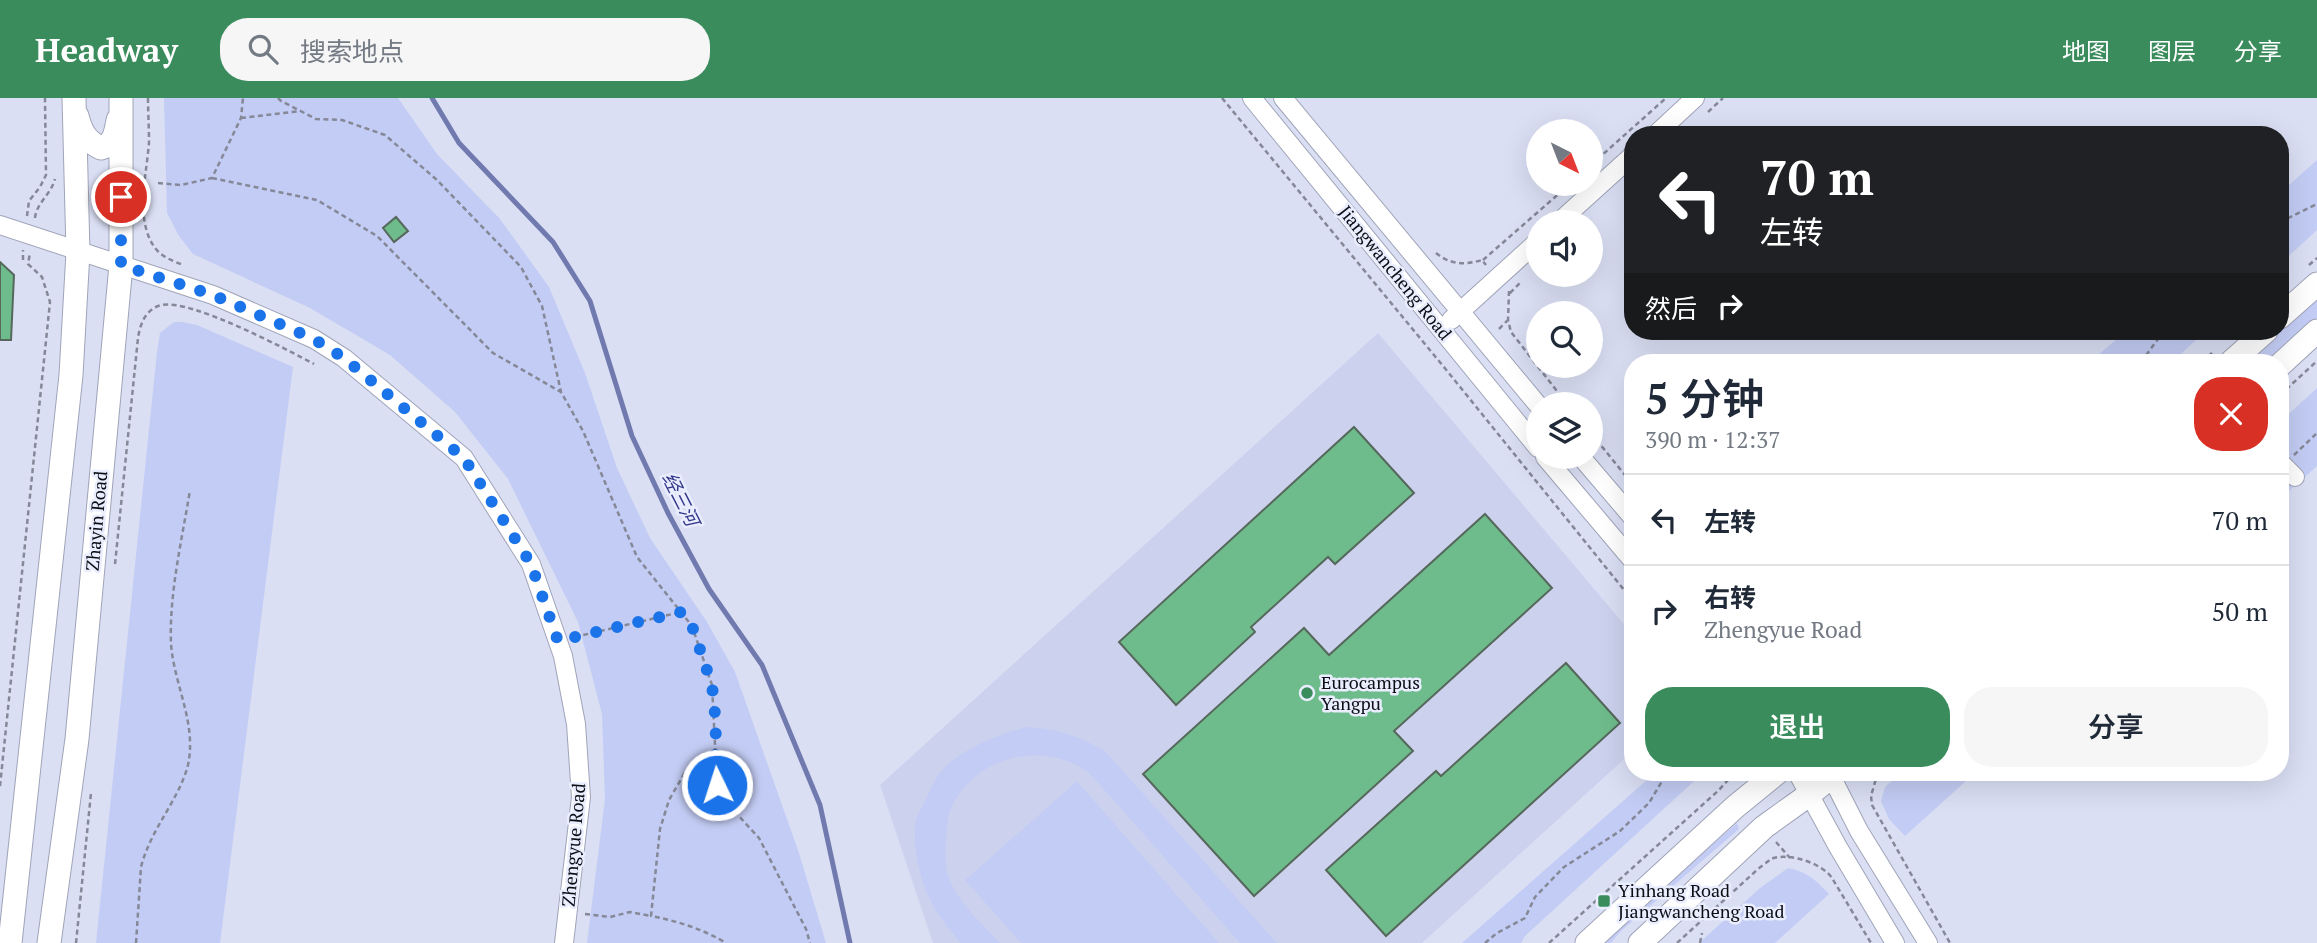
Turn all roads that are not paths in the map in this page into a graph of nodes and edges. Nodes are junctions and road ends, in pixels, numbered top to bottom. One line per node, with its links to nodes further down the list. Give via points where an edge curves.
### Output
1 (74, 98): 5 (main road, via 80,129 102,148 113,139); 10 (main road)
2 (1252, 98): 16 (street, Jiangwancheng Road)
3 (1283, 98): 15 (street, Jiangwancheng Road)
4 (1695, 98): 6 (street)
5 (121, 99): 12 (main road, Zhayin Road)
6 (1665, 126)
7 (1624, 163): 8 (street)
8 (1572, 210)
9 (0, 225): 10 (street, Zhengyue Road)
10 (78, 252): 12 (street, Zhengyue Road); 23 (main road)
11 (1526, 252): 15 (street)
12 (121, 265): 21 (main road, Zhayin Road); 38 (street, Zhengyue Road, via 213,295 314,339 344,358 464,458 531,564 563,656 576,724 581,797)
13 (2317, 284): 14 (main road)
14 (2289, 309)
15 (1460, 312): 16 (street); 22 (street, Jiangwancheng Road)
16 (1441, 330): 24 (street, Jiangwancheng Road)
17 (2317, 331): 20 (main road)
18 (2256, 340): 19 (main road)
19 (2240, 354)
20 (2289, 357)
21 (110, 386): 23 (main road, via 99,377 85,376); 37 (main road, Zhayin Road, via 77,739)
22 (1527, 392)
23 (69, 401): 36 (main road)
24 (1526, 433)
25 (1555, 469): 30 (street)
26 (1591, 469): 29 (street)
27 (2289, 471): 28 (street)
28 (2295, 477)
29 (1624, 507)
30 (1624, 550)
31 (1767, 781): 39 (main road)
32 (1802, 781): 35 (street)
33 (1824, 781): 35 (main road)
34 (1836, 781): 42 (street, via 1859,831)
35 (1810, 794): 40 (main road, via 1763,827); 41 (street)
36 (7, 937)
37 (49, 943)
38 (564, 943)
39 (1587, 943)
40 (1640, 943)
41 (1895, 943)
42 (1928, 943)

